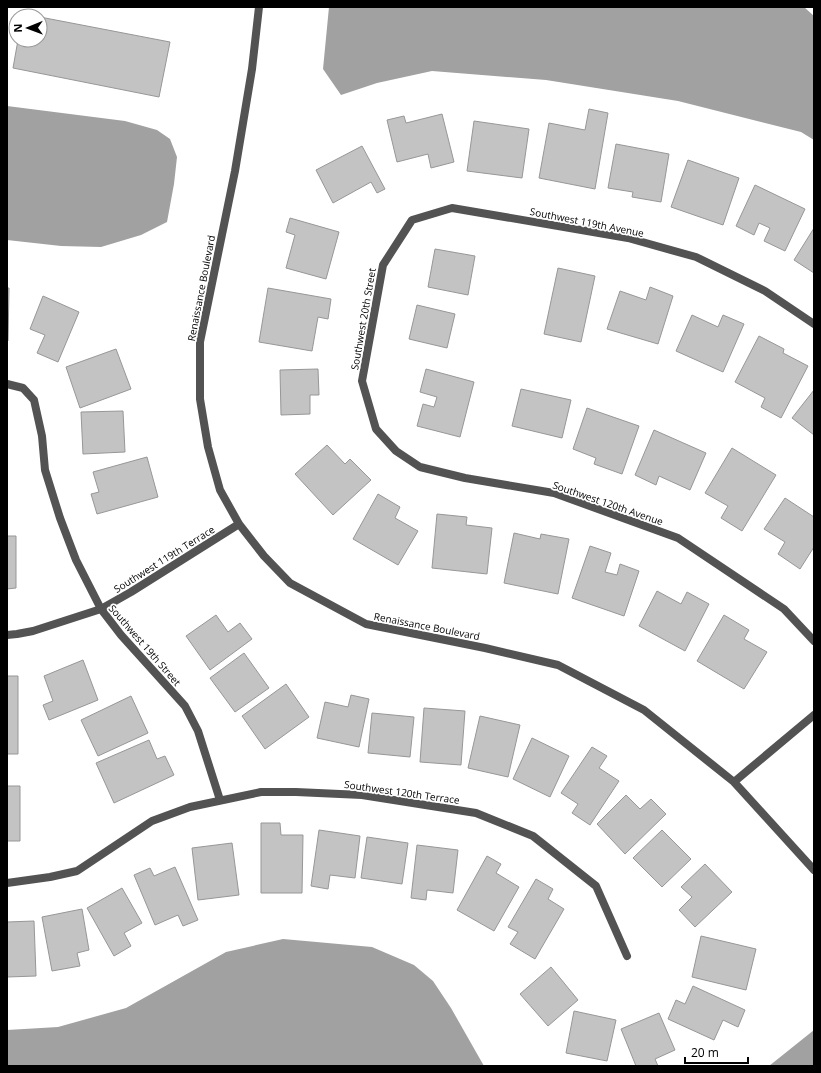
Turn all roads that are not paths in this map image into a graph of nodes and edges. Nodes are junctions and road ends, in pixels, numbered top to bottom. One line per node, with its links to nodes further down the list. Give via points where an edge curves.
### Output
1 (259, 7): 6 (street, Renaissance Boulevard, via 252,69 235,171 200,342 200,399 208,447 220,490)
2 (412, 220): 3 (street, Southwest 119th Avenue, via 452,208 628,238 696,257 766,291); 5 (street, Southwest 20th Street, via 383,265 362,381)
3 (814, 324)
4 (7, 384): 7 (street, Southwest 19th Street, via 23,388 34,400 42,436 45,470 60,518 76,560)
5 (376, 429): 9 (street, Southwest 120th Avenue, via 396,451 420,467 465,478 554,493 678,538 784,609)
6 (239, 524): 7 (street, Southwest 119th Terrace); 11 (street, Renaissance Boulevard, via 264,556 290,583 366,624 558,666 644,710)
7 (101, 610): 8 (street, Southwest 119th Terrace, via 34,631); 12 (street, Southwest 19th Street, via 185,706 198,731)
8 (7, 635)
9 (814, 641)
10 (814, 714): 11 (street)
11 (734, 782): 13 (street, Renaissance Boulevard)
12 (220, 800): 14 (street, Southwest 120th Terrace, via 190,807 152,821 77,871); 15 (street, Southwest 120th Terrace, via 260,792 304,792 362,795 476,813 533,836 596,886)
13 (814, 870)
14 (7, 883)
15 (627, 956)

